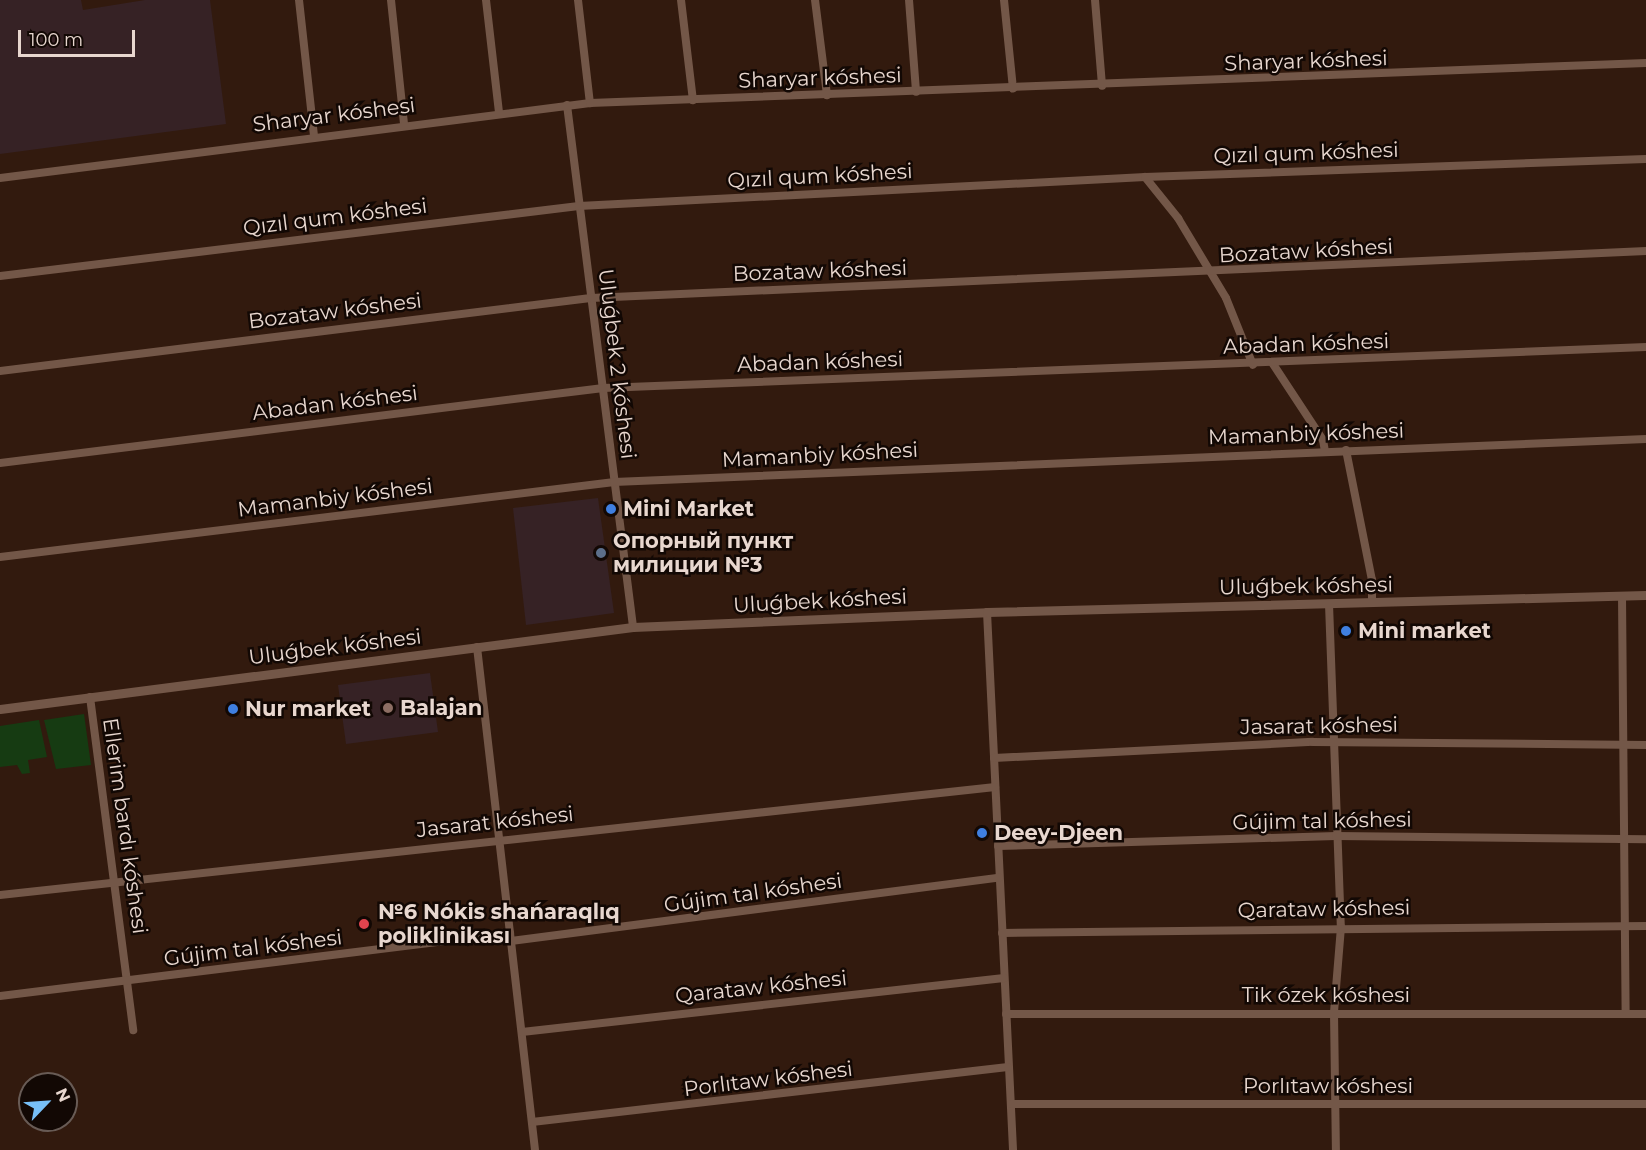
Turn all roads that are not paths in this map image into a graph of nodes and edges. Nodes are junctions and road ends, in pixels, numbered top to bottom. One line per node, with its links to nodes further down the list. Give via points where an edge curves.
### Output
1 (299, 0): 20 (street)
2 (391, 0): 19 (street)
3 (486, 0): 18 (street)
4 (578, 0): 16 (street)
5 (681, 0): 15 (street)
6 (815, 0): 14 (street)
7 (909, 0): 13 (street)
8 (1004, 0): 12 (street)
9 (1095, 0): 11 (street)
10 (1646, 63): 11 (street, Sharyar kóshesi)
11 (1102, 86): 12 (street, Sharyar kóshesi)
12 (1013, 89): 13 (street, Sharyar kóshesi)
13 (916, 92): 14 (street, Sharyar kóshesi)
14 (827, 95): 15 (street, Sharyar kóshesi)
15 (693, 100): 16 (street, Sharyar kóshesi)
16 (590, 103): 17 (street, Sharyar kóshesi)
17 (567, 105): 18 (street, Sharyar kóshesi); 24 (street, Uluǵbek 2 kóshesi)
18 (499, 112): 19 (street, Sharyar kóshesi)
19 (404, 124): 20 (street, Sharyar kóshesi)
20 (314, 136): 23 (street, Sharyar kóshesi)
21 (1646, 159): 22 (street, Qızıl qum kóshesi)
22 (1145, 177): 24 (street, Qızıl qum kóshesi); 26 (street, via 1178,218)
23 (0, 178)
24 (579, 206): 27 (street, Qızıl qum kóshesi); 28 (street, Uluǵbek 2 kóshesi)
25 (1646, 251): 26 (street, Bozataw kóshesi)
26 (1211, 273): 28 (street, Bozataw kóshesi); 31 (street)
27 (0, 276)
28 (591, 298): 32 (street, Bozataw kóshesi); 33 (street, Uluǵbek 2 kóshesi)
29 (1646, 347): 30 (street, Abadan kóshesi)
30 (1273, 364): 31 (street, Abadan kóshesi); 35 (street, via 1323,440)
31 (1253, 365): 33 (street, Abadan kóshesi)
32 (0, 371)
33 (603, 388): 37 (street, Abadan kóshesi); 38 (street, Uluǵbek 2 kóshesi)
34 (1646, 439): 36 (street, Mamanbiy kóshesi)
35 (1325, 450): 36 (street, Mamanbiy kóshesi); 38 (street, Mamanbiy kóshesi)
36 (1346, 450): 42 (street, via 1372,580)
37 (0, 463)
38 (614, 482): 39 (street, Mamanbiy kóshesi); 45 (street, Uluǵbek 2 kóshesi)
39 (0, 557)
40 (1646, 595): 41 (street, Uluǵbek kóshesi)
41 (1622, 596): 42 (street, Uluǵbek kóshesi); 50 (street)
42 (1372, 603): 43 (street, Uluǵbek kóshesi)
43 (1329, 604): 44 (street, Uluǵbek kóshesi); 49 (street)
44 (987, 612): 45 (street, Uluǵbek kóshesi); 52 (street)
45 (633, 627): 46 (street, Uluǵbek kóshesi)
46 (477, 647): 47 (street, Uluǵbek kóshesi); 57 (street)
47 (90, 697): 48 (street, Uluǵbek kóshesi); 60 (street, Ellerim bardı kóshesi)
48 (0, 709)
49 (1330, 742): 50 (street, Jasarat kóshesi); 52 (street, Jasarat kóshesi); 54 (street)
50 (1622, 745): 51 (street, Jasarat kóshesi); 55 (street)
51 (1646, 745)
52 (994, 758): 53 (street)
53 (995, 787): 57 (street, Jasarat kóshesi); 58 (street)
54 (1336, 836): 55 (street, Gújim tal kóshesi); 58 (street, Gújim tal kóshesi); 64 (street)
55 (1623, 839): 56 (street, Gújim tal kóshesi); 62 (street)
56 (1646, 839)
57 (499, 840): 60 (street, Jasarat kóshesi); 66 (street)
58 (998, 846): 59 (street)
59 (999, 878): 65 (street); 66 (street, Gújim tal kóshesi)
60 (114, 882): 61 (street, Jasarat kóshesi); 68 (street, Ellerim bardı kóshesi)
61 (0, 895)
62 (1623, 926): 63 (street, Qarataw kóshesi); 64 (street, Qarataw kóshesi); 72 (street)
63 (1646, 926)
64 (1341, 927): 65 (street, Qarataw kóshesi); 70 (street)
65 (1002, 933): 67 (street)
66 (511, 937): 68 (street, Gújim tal kóshesi); 75 (street)
67 (1004, 978): 71 (street); 75 (street, Qarataw kóshesi)
68 (127, 982): 69 (street, Gújim tal kóshesi); 74 (street, Ellerim bardı kóshesi)
69 (0, 996)
70 (1334, 1012): 71 (street, Tik ózek kóshesi); 72 (street, Tik ózek kóshesi); 78 (street)
71 (1006, 1014): 76 (street)
72 (1626, 1014): 73 (street, Tik ózek kóshesi)
73 (1646, 1014)
74 (133, 1030)
75 (522, 1032): 80 (street)
76 (1008, 1067): 77 (street); 80 (street, Porlıtaw kóshesi)
77 (1011, 1104): 78 (street, Porlıtaw kóshesi); 82 (street)
78 (1335, 1104): 79 (street, Porlıtaw kóshesi); 83 (street)
79 (1646, 1104)
80 (532, 1122): 81 (street)
81 (535, 1150)
82 (1013, 1150)
83 (1336, 1150)

